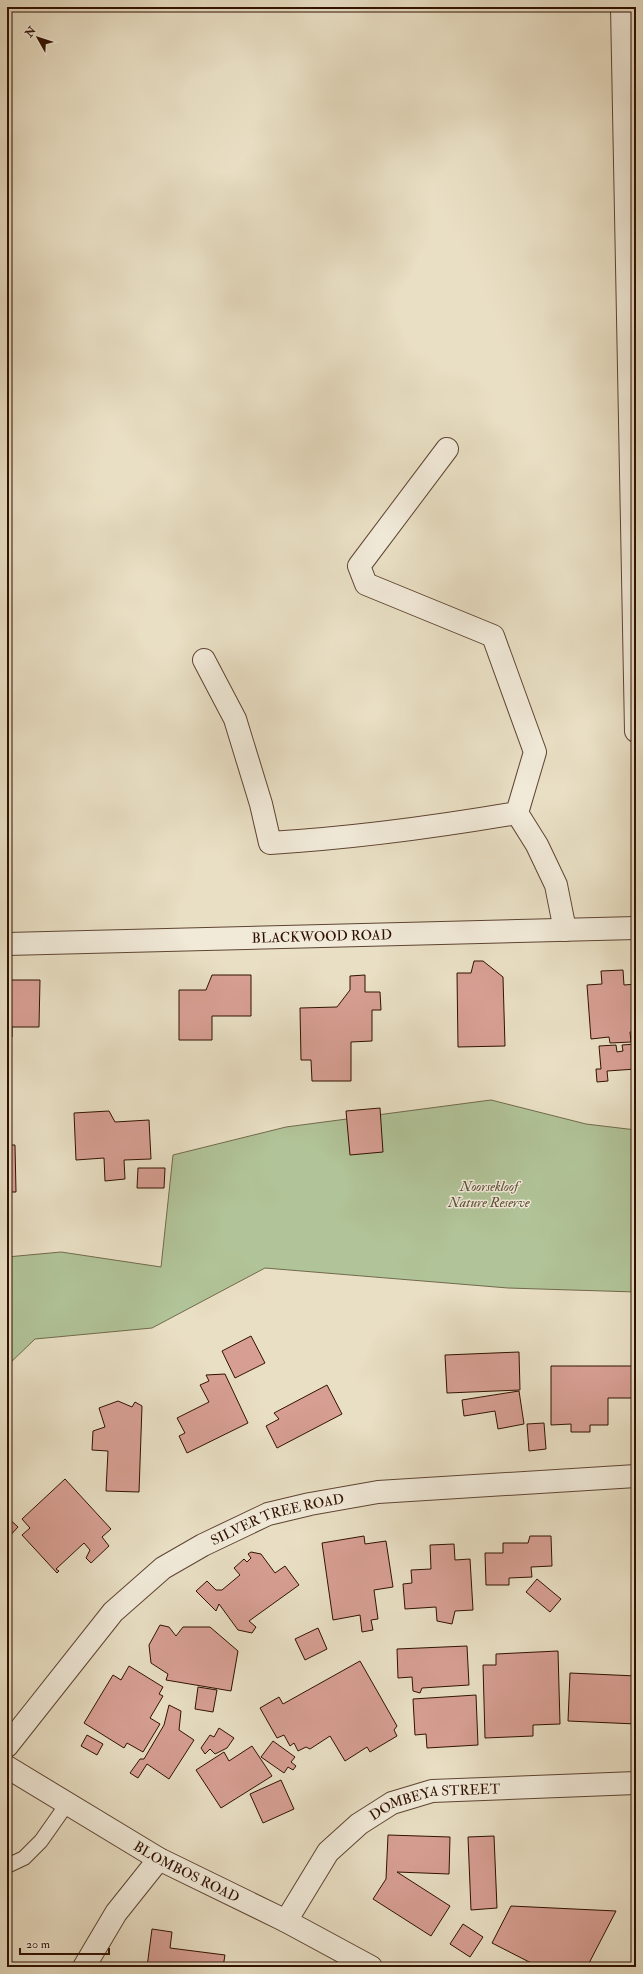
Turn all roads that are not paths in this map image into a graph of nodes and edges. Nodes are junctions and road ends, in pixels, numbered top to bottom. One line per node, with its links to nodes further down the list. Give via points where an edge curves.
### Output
1 (622, 7): 4 (street)
2 (447, 449): 5 (street, via 359,566 366,584 493,636 535,752)
3 (204, 660): 5 (street, via 235,719 261,804 270,844 435,827)
4 (636, 731)
5 (516, 813): 7 (street, via 537,846 556,885)
6 (636, 928): 7 (street, BLACKWOOD ROAD)
7 (565, 930): 8 (street, BLACKWOOD ROAD)
8 (7, 944)
9 (636, 1476): 10 (street, SILVER TREE ROAD, via 378,1492 268,1514 203,1545 163,1568 113,1612)
10 (7, 1746)
11 (7, 1766): 13 (street, BLOMBOS ROAD)
12 (636, 1783): 16 (street, DOMBEYA STREET, via 432,1791 392,1803 359,1824 328,1852)
13 (67, 1804): 14 (street, BLOMBOS ROAD); 15 (lane, via 41,1840 24,1858)
14 (159, 1859): 16 (street, BLOMBOS ROAD); 17 (street, via 116,1912)
15 (7, 1866)
16 (286, 1921): 18 (street, BLOMBOS ROAD)
17 (84, 1967)
18 (371, 1967)

